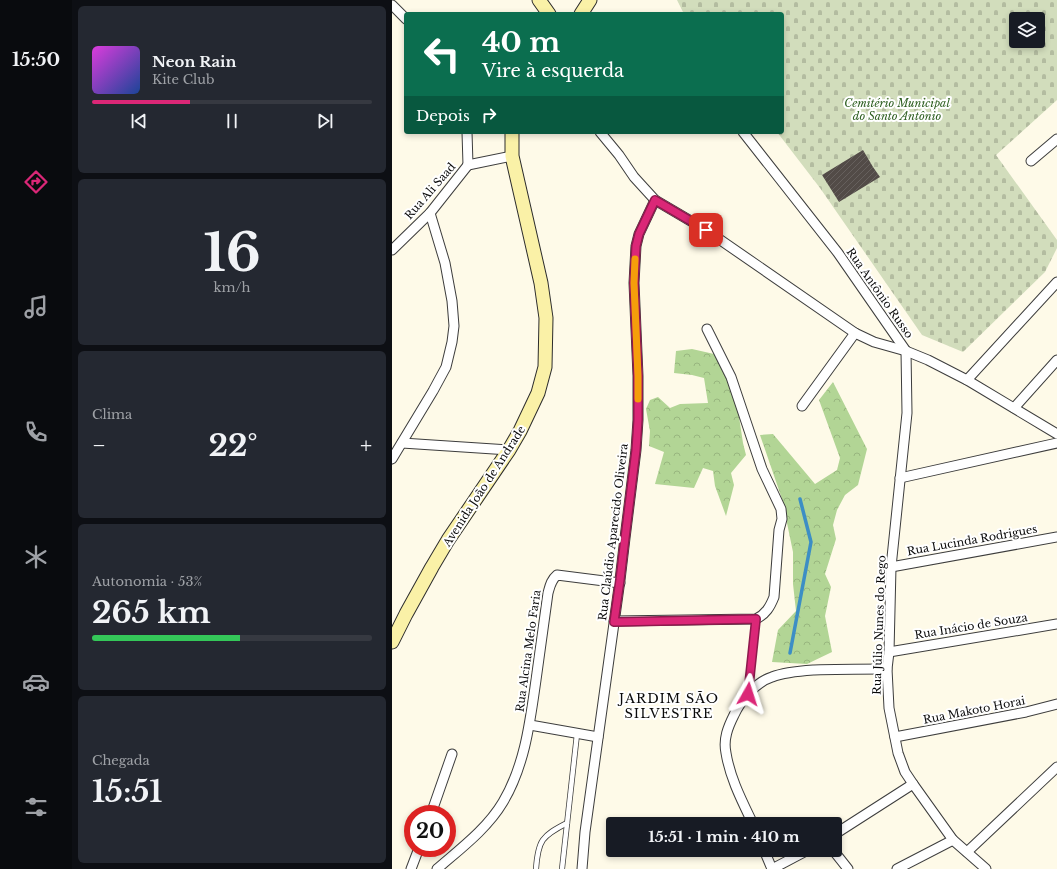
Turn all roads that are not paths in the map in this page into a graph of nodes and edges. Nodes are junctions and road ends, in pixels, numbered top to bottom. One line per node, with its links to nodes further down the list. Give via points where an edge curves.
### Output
1 (539, 0): 4 (main road)
2 (590, 0): 5 (main road)
3 (392, 5): 6 (street)
4 (547, 12)
5 (581, 12)
6 (404, 17)
7 (467, 134): 14 (street)
8 (512, 134): 12 (main road, Avenida João de Andrade)
9 (602, 134): 15 (street)
10 (745, 134): 21 (street, Rua Antônio Russo, via 838,253)
11 (1057, 138): 13 (street)
12 (512, 156): 14 (street); 29 (main road, Avenida João de Andrade, via 541,283 546,318 546,359 538,393)
13 (1031, 161)
14 (468, 165): 16 (street, Rua Ali Saad)
15 (655, 200): 20 (street, via 706,230); 34 (street, Rua Claúdio Aparecido Oliveira, via 636,246 634,283 638,420)
16 (430, 213): 17 (street, Rua Ali Saad); 27 (street, via 445,263 454,326 446,367)
17 (392, 250)
18 (1057, 282): 23 (street)
19 (707, 329): 35 (street, via 731,377 762,470 779,504 782,519 774,597 762,616)
20 (855, 333): 21 (street, via 874,342); 24 (street)
21 (906, 351): 23 (street, Rua Antônio Russo); 31 (street, Rua Júlio Nunes do Rego, via 907,413)
22 (1057, 360): 25 (street)
23 (967, 380): 25 (street, Rua Antônio Russo)
24 (802, 406)
25 (1014, 408): 26 (street, Rua Antônio Russo)
26 (1057, 434)
27 (402, 442): 29 (street); 30 (street)
28 (1057, 443): 31 (street)
29 (509, 450): 38 (main road, Avenida João de Andrade, via 448,540)
30 (392, 459)
31 (900, 478): 33 (street, Rua Júlio Nunes do Rego)
32 (1057, 537): 33 (street, Rua Lucinda Rodrigues)
33 (891, 567): 39 (street, Rua Júlio Nunes do Rego)
34 (620, 583): 36 (street, Rua Claúdio Aparecido Oliveira); 43 (street, Rua Alcina Melo Faria, via 557,575 553,578 548,593)
35 (756, 619): 36 (street); 41 (lane)
36 (614, 622): 45 (street, Rua Claúdio Aparecido Oliveira)
37 (1057, 624): 39 (street, Rua Inácio de Souza)
38 (392, 642)
39 (889, 652): 40 (street, Rua Júlio Nunes do Rego)
40 (887, 669): 41 (street, via 793,672 770,677); 46 (street, Rua Júlio Nunes do Rego, via 889,708)
41 (748, 694): 51 (street, via 727,729 725,741 733,781)
42 (1057, 704): 46 (street, Rua Makoto Horai)
43 (530, 725): 44 (street); 61 (street, Rua Alcina Melo Faria, via 511,787 502,803 476,834)
44 (577, 734): 45 (street); 52 (lane)
45 (598, 737): 64 (street, Rua Claúdio Aparecido Oliveira)
46 (894, 737): 49 (street, Rua Júlio Nunes do Rego, via 905,772)
47 (452, 754): 50 (street)
48 (1057, 767): 55 (street)
49 (913, 784): 53 (street); 54 (street, Rua Júlio Nunes do Rego)
50 (434, 805)
51 (750, 817)
52 (567, 823): 62 (lane, via 545,836 540,843); 63 (lane)
53 (842, 830)
54 (954, 840): 55 (street, Rua Júlio Nunes do Rego); 67 (street)
55 (967, 852): 68 (street, Rua Júlio Nunes do Rego)
56 (416, 857): 60 (street)
57 (767, 857): 65 (street)
58 (795, 857): 65 (street)
59 (839, 857): 66 (street)
60 (411, 869)
61 (437, 869)
62 (536, 869)
63 (562, 869)
64 (582, 869)
65 (772, 869)
66 (848, 869)
67 (897, 869)
68 (986, 869)

